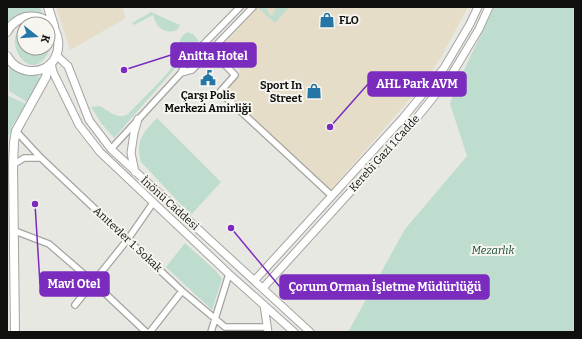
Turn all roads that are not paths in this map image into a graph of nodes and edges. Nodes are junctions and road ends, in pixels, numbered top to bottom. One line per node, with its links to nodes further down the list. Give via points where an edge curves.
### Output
1 (240, 7): 13 (street, via 186,62)
2 (253, 7): 8 (street)
3 (478, 7): 20 (street, Kerebi Gazi 1.Cadde, via 444,68 403,118)
4 (489, 7): 22 (street, Kerebi Gazi 1.Cadde, via 452,74 411,125)
5 (16, 22): 6 (main road)
6 (7, 32)
7 (56, 33): 9 (main road)
8 (211, 51): 13 (street, via 192,70); 20 (street, via 235,75 220,92)
9 (56, 55): 16 (street, İnönü Caddesi, via 68,66 89,120)
10 (7, 56): 12 (main road, via 15,66 23,70 40,70)
11 (55, 56): 12 (main road)
12 (50, 64): 15 (main road, via 46,77); 21 (street, İnönü Caddesi, via 79,125 100,152)
13 (181, 73): 14 (street)
14 (138, 119): 16 (street); 19 (street, via 131,153)
15 (16, 131): 17 (street, Anıtevler 1. Sokak); 18 (main road)
16 (111, 149): 19 (street, İnönü Caddesi)
17 (41, 158): 18 (street, via 24,158); 24 (street, Anıtevler 1. Sokak)
18 (13, 165): 23 (main road)
19 (136, 172): 26 (street, İnönü Caddesi)
20 (332, 196): 22 (street); 26 (street, Kerebi Gazi 1.Cadde)
21 (153, 202): 24 (street); 25 (street, İnönü Caddesi)
22 (339, 204): 28 (street, Kerebi Gazi 1.Cadde)
23 (15, 232): 27 (street, via 49,244); 34 (main road)
24 (128, 239): 27 (street); 29 (street, Anıtevler 1. Sokak)
25 (229, 274): 31 (street, İnönü Caddesi); 32 (street)
26 (255, 280): 28 (street, İnönü Caddesi)
27 (93, 282): 30 (street); 35 (street)
28 (263, 288): 39 (street, İnönü Caddesi)
29 (182, 291): 32 (street, Anıtevler 1. Sokak); 36 (street)
30 (75, 305)
31 (264, 305): 33 (street); 38 (street, İnönü Caddesi)
32 (215, 319): 33 (street, Anıtevler 1. Sokak, via 225,327); 37 (street)
33 (267, 330)
34 (15, 332)
35 (146, 332)
36 (150, 332)
37 (211, 332)
38 (294, 332)
39 (310, 332)

